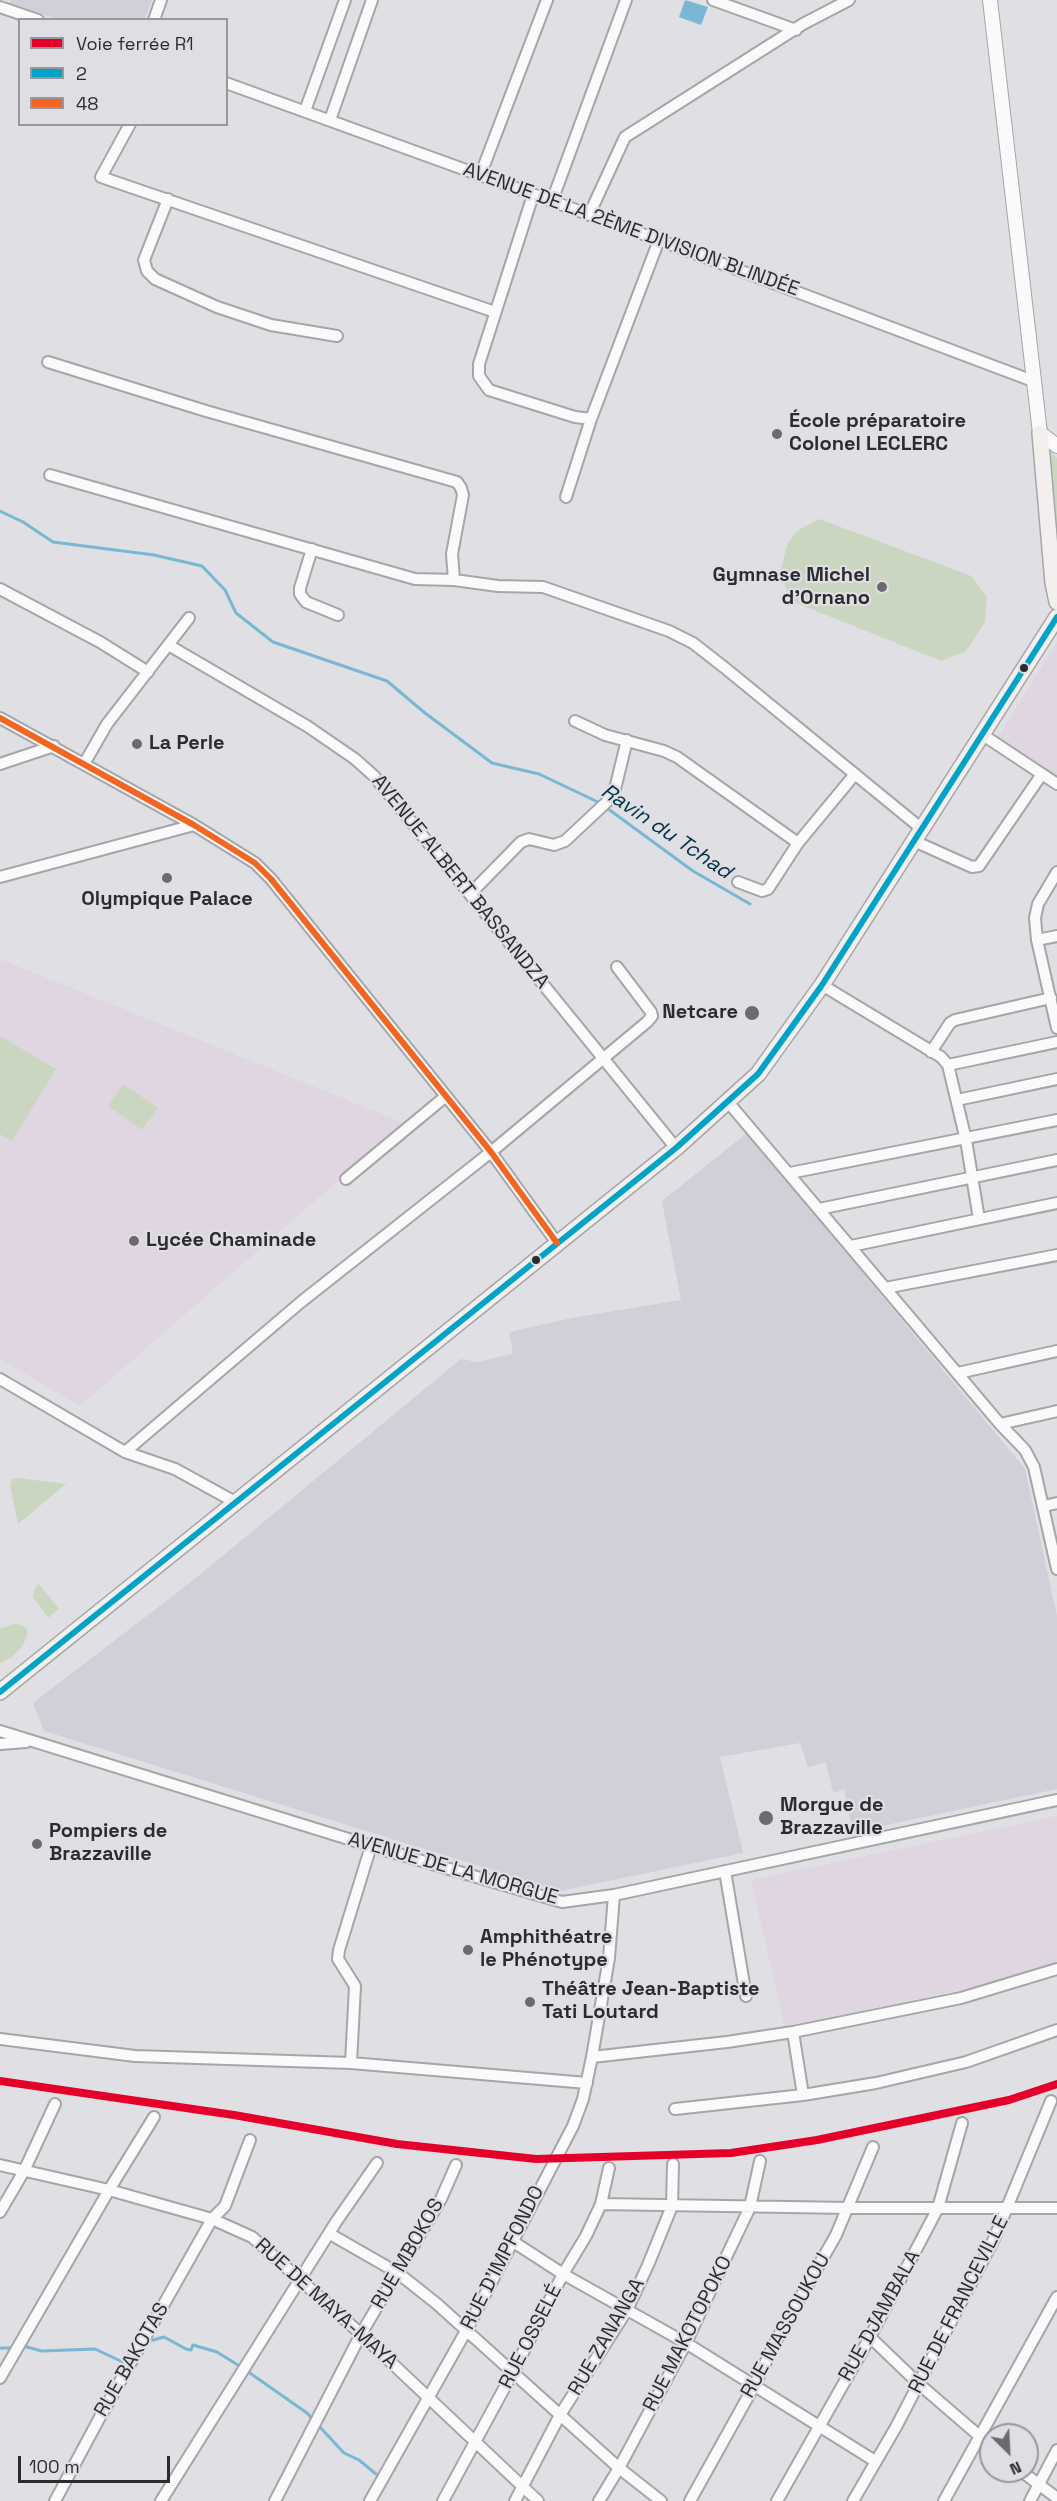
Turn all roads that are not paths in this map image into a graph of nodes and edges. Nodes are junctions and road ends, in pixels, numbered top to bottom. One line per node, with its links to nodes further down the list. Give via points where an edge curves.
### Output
1 (161, 0): 11 (street)
2 (345, 0): 14 (street)
3 (372, 0): 15 (street)
4 (547, 0): 17 (street)
5 (626, 0): 20 (street)
6 (713, 0): 12 (street)
7 (849, 0): 12 (street)
8 (990, 0): 26 (street)
9 (0, 7): 10 (street)
10 (32, 18)
11 (155, 18)
12 (796, 30): 21 (street, via 625,137)
13 (228, 84): 14 (street, AVENUE DE LA 2ÈME DIVISION BLINDÉE)
14 (305, 111): 15 (street, AVENUE DE LA 2ÈME DIVISION BLINDÉE)
15 (330, 120): 17 (street, AVENUE DE LA 2ÈME DIVISION BLINDÉE)
16 (129, 126): 19 (street, via 101,177)
17 (480, 176): 18 (street, AVENUE DE LA 2ÈME DIVISION BLINDÉE)
18 (532, 195): 20 (street, AVENUE DE LA 2ÈME DIVISION BLINDÉE); 23 (street)
19 (168, 199): 23 (street); 24 (street, via 144,260 155,279 271,325)
20 (552, 201): 21 (street, AVENUE DE LA 2ÈME DIVISION BLINDÉE)
21 (589, 215): 22 (street, AVENUE DE LA 2ÈME DIVISION BLINDÉE)
22 (658, 240): 26 (street, AVENUE DE LA 2ÈME DIVISION BLINDÉE); 27 (street)
23 (495, 312): 27 (street, via 479,364 479,376 489,390)
24 (337, 336)
25 (48, 362): 33 (street, via 457,482 463,495 452,554)
26 (1033, 381): 28 (street)
27 (591, 419): 31 (street)
28 (1040, 433): 29 (street); 35 (main road)
29 (1057, 446)
30 (50, 475): 32 (street)
31 (567, 497)
32 (312, 549): 33 (street, via 415,579); 36 (street, via 300,594 306,602)
33 (454, 580): 48 (street, via 543,587 682,636)
34 (0, 589): 40 (street)
35 (1057, 602)
36 (338, 615)
37 (1057, 617): 43 (main road)
38 (189, 618): 39 (street)
39 (170, 646): 40 (street); 57 (street, AVENUE ALBERT BASSANDZA, via 308,726 355,759 387,790)
40 (148, 672): 47 (street, via 107,724)
41 (0, 718): 45 (street)
42 (575, 721): 44 (street)
43 (983, 735): 49 (street); 52 (main road)
44 (627, 740): 53 (street, via 677,757); 57 (street, via 610,799 559,844 529,839 521,842)
45 (54, 746): 46 (street); 47 (street)
46 (0, 764)
47 (84, 764): 51 (street)
48 (855, 774): 52 (street); 53 (street)
49 (1042, 774): 50 (street); 52 (street, via 979,866 972,867)
50 (1057, 784)
51 (194, 825): 55 (street); 71 (street, via 255,863 271,879)
52 (918, 835): 63 (main road)
53 (798, 843): 56 (street, via 768,889 762,891)
54 (1057, 872): 59 (street)
55 (0, 877)
56 (738, 882)
57 (471, 893): 68 (street, AVENUE ALBERT BASSANDZA)
58 (1057, 893): 59 (street)
59 (1042, 896): 61 (street, via 1035,918)
60 (1057, 936): 61 (street)
61 (1037, 940): 64 (street)
62 (617, 967): 68 (street, via 652,1016)
63 (822, 985): 67 (street); 73 (main road, via 771,1058)
64 (1052, 994): 65 (street); 67 (street, via 955,1020)
65 (1057, 1028)
66 (1057, 1042): 69 (street)
67 (931, 1052): 69 (street)
68 (603, 1057): 76 (street, AVENUE ALBERT BASSANDZA); 77 (street)
69 (948, 1065): 72 (street)
70 (1057, 1079): 72 (street)
71 (446, 1096): 77 (street); 81 (street)
72 (957, 1100): 75 (street)
73 (728, 1102): 76 (main road); 79 (street)
74 (1057, 1120): 75 (street)
75 (966, 1140): 79 (street); 80 (street)
76 (676, 1148): 85 (main road)
77 (491, 1152): 85 (street); 94 (street, via 301,1302)
78 (1057, 1160): 80 (street)
79 (789, 1173): 83 (street)
80 (973, 1177): 83 (street); 84 (street)
81 (346, 1179)
82 (1057, 1203): 84 (street)
83 (819, 1209): 86 (street)
84 (979, 1219): 86 (street)
85 (557, 1243): 95 (main road)
86 (851, 1246): 88 (street)
87 (1057, 1255): 88 (street)
88 (885, 1288): 90 (street)
89 (1057, 1351): 90 (street)
90 (958, 1373): 93 (street)
91 (0, 1379): 94 (street)
92 (1057, 1411): 93 (street)
93 (1000, 1424): 97 (street, via 1031,1460)
94 (125, 1452): 95 (street, via 175,1469)
95 (236, 1502): 99 (main road)
96 (1057, 1503): 97 (street)
97 (1044, 1506): 98 (street)
98 (1057, 1569)
99 (14, 1681): 100 (main road); 101 (main road)
100 (0, 1692)
101 (0, 1703)
102 (0, 1731): 103 (street, AVENUE DE LA MORGUE)
103 (32, 1742): 104 (street, AVENUE DE LA MORGUE); 106 (street, AVENUE DE LA MORGUE)
104 (0, 1744)
105 (1057, 1800): 107 (street, AVENUE DE LA MORGUE)
106 (370, 1846): 108 (street, AVENUE DE LA MORGUE, via 550,1900 575,1902); 115 (street, via 338,1959 355,1986)
107 (725, 1871): 108 (street, AVENUE DE LA MORGUE); 110 (street)
108 (614, 1895): 114 (street, RUE D'IMPFONDO, via 609,1958)
109 (1057, 1969): 112 (street, via 961,1998)
110 (746, 1996)
111 (1057, 2030): 117 (street, via 966,2062)
112 (793, 2032): 114 (street); 117 (street)
113 (0, 2039): 115 (street, via 135,2056)
114 (592, 2057): 116 (street, RUE D'IMPFONDO)
115 (351, 2063): 116 (street)
116 (586, 2083): 143 (street, RUE D'IMPFONDO, via 573,2126)
117 (803, 2095): 120 (street)
118 (1051, 2102): 136 (street, RUE DE FRANCEVILLE)
119 (55, 2104): 131 (street)
120 (675, 2109)
121 (154, 2117): 132 (street)
122 (962, 2123): 138 (street, RUE DJAMBALA)
123 (250, 2140): 141 (street, RUE BAKOTAS, via 225,2206)
124 (873, 2147): 137 (street, RUE MASSOUKOU)
125 (760, 2161): 135 (street, RUE MAKOTOPOKO)
126 (377, 2163): 142 (street)
127 (673, 2164): 134 (street, RUE ZANANGA)
128 (0, 2165): 131 (street, RUE DE MAYA-MAYA)
129 (456, 2165): 144 (street, RUE MBOKOS)
130 (609, 2168): 133 (street, RUE OSSELÉ)
131 (24, 2171): 132 (street, RUE DE MAYA-MAYA); 140 (street)
132 (109, 2190): 141 (street, RUE DE MAYA-MAYA); 154 (street)
133 (601, 2204): 134 (street); 145 (street, RUE OSSELÉ)
134 (672, 2206): 135 (street); 148 (street, RUE ZANANGA)
135 (750, 2207): 137 (street); 152 (street, RUE MAKOTOPOKO)
136 (1008, 2207): 138 (street); 139 (street); 155 (street, RUE DE FRANCEVILLE)
137 (849, 2208): 138 (street); 156 (street, RUE MASSOUKOU)
138 (938, 2208): 151 (street, RUE DJAMBALA)
139 (1057, 2208)
140 (0, 2212)
141 (212, 2219): 146 (street, RUE DE MAYA-MAYA, via 252,2236); 170 (street, RUE BAKOTAS)
142 (330, 2234): 144 (street); 146 (street)
143 (512, 2241): 145 (street); 149 (street, RUE D'IMPFONDO)
144 (398, 2273): 149 (street); 150 (street, RUE MBOKOS)
145 (563, 2274): 148 (street); 153 (street, RUE OSSELÉ)
146 (301, 2280): 150 (street, RUE DE MAYA-MAYA); 171 (street)
147 (1057, 2297): 159 (street)
148 (627, 2310): 152 (street); 158 (street, RUE ZANANGA)
149 (466, 2331): 153 (street); 157 (street, RUE D'IMPFONDO)
150 (361, 2334): 157 (street, RUE DE MAYA-MAYA); 172 (street, RUE MBOKOS)
151 (870, 2337): 155 (street); 160 (street, RUE DJAMBALA)
152 (686, 2343): 156 (street); 166 (street, RUE MAKOTOPOKO)
153 (513, 2372): 158 (street); 163 (street, RUE OSSELÉ)
154 (0, 2378)
155 (919, 2384): 161 (street); 165 (street, RUE DE FRANCEVILLE)
156 (754, 2386): 160 (street); 179 (street, RUE MASSOUKOU)
157 (428, 2397): 163 (street, RUE DE MAYA-MAYA); 173 (street, RUE D'IMPFONDO)
158 (560, 2415): 166 (street); 168 (street, RUE ZANANGA)
159 (987, 2423)
160 (818, 2427): 165 (street); 180 (street, RUE DJAMBALA)
161 (979, 2435)
162 (979, 2438): 182 (street)
163 (475, 2443): 168 (street, RUE DE MAYA-MAYA); 174 (street, RUE OSSELÉ)
164 (1057, 2450): 167 (street)
165 (874, 2461): 181 (street, RUE DE FRANCEVILLE)
166 (619, 2468): 177 (street, RUE MAKOTOPOKO); 178 (street)
167 (1039, 2484): 169 (street); 183 (street)
168 (523, 2487): 175 (street, RUE ZANANGA); 176 (street, RUE DE MAYA-MAYA)
169 (1057, 2498)
170 (55, 2501)
171 (161, 2501)
172 (275, 2501)
173 (370, 2501)
174 (442, 2501)
175 (515, 2501)
176 (538, 2501)
177 (599, 2501)
178 (661, 2501)
179 (690, 2501)
180 (777, 2501)
181 (853, 2501)
182 (944, 2501)
183 (1030, 2501)

